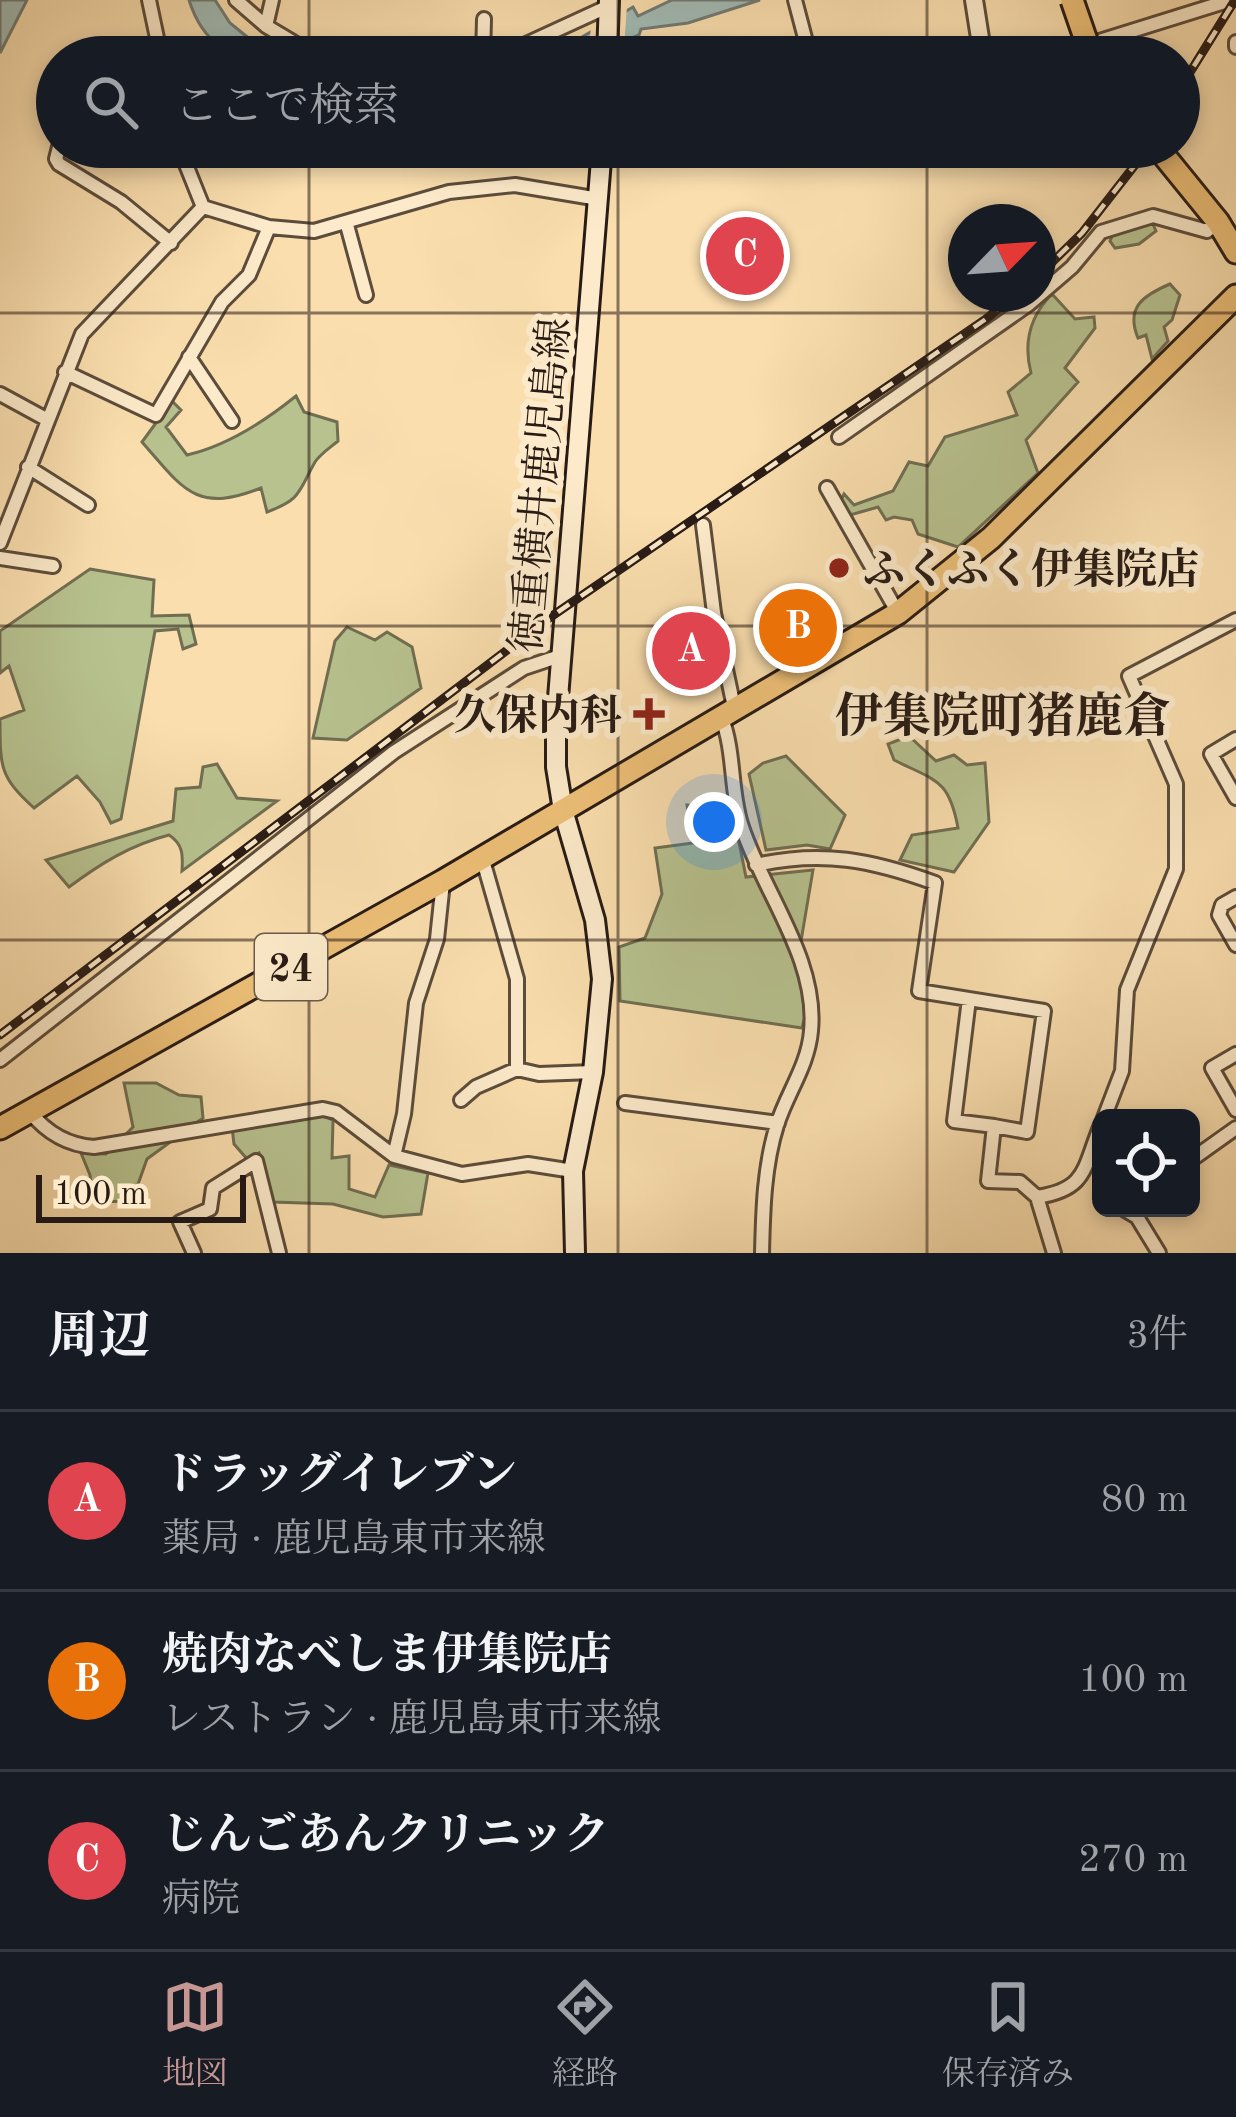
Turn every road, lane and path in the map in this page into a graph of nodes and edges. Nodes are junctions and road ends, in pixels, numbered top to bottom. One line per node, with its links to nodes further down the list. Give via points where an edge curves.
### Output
1 (148, 0): 11 (street)
2 (236, 0): 10 (street)
3 (272, 0): 10 (street)
4 (795, 0): 16 (street)
5 (974, 0): 17 (street)
6 (1072, 0): 18 (main road, bridge)
7 (1231, 0): 19 (street)
8 (609, 6): 14 (street); 15 (main road)
9 (484, 19): 13 (street)
10 (266, 26): 12 (street)
11 (156, 36)
12 (283, 36)
13 (484, 36)
14 (544, 36)
15 (608, 36)
16 (804, 36)
17 (980, 36)
18 (1085, 36)
19 (1115, 36)
20 (66, 168): 29 (street)
21 (187, 168): 25 (street)
22 (601, 168): 24 (main road, 徳重横井鹿児島線)
23 (1174, 168): 26 (main road)
24 (599, 199): 27 (street, via 515,185 449,192); 48 (main road, 徳重横井鹿児島線)
25 (203, 207): 28 (street); 29 (street)
26 (1218, 222): 30 (main road); 38 (street, via 1207,231 1153,216 1101,232 1029,304)
27 (347, 225): 28 (street); 31 (street)
28 (269, 227): 33 (street, via 249,275 221,302)
29 (171, 243): 34 (street, via 82,334)
30 (1236, 252)
31 (366, 295)
32 (1236, 296): 46 (main road, 24, via 992,538)
33 (189, 357): 34 (street, via 156,415); 37 (street)
34 (64, 372): 36 (street)
35 (0, 394): 36 (street)
36 (46, 418): 39 (street)
37 (232, 421)
38 (839, 436)
39 (28, 467): 41 (street); 43 (street)
40 (827, 488): 46 (street)
41 (88, 505)
42 (703, 525): 49 (street)
43 (2, 533)
44 (0, 558): 45 (street)
45 (53, 566)
46 (898, 613): 49 (main road, 24)
47 (1236, 620): 65 (street, via 1129,676 1176,784 1176,868 1127,990 1123,1072)
48 (560, 656): 52 (main road, 徳重横井鹿児島線, via 556,767); 60 (street, via 524,668 394,752)
49 (727, 711): 52 (main road, 24); 54 (street, via 740,820)
50 (1236, 740): 51 (street, via 1211,754)
51 (1236, 797)
52 (563, 810): 53 (main road, 24); 62 (main road, 徳重横井鹿児島線, via 600,950)
53 (482, 857): 55 (main road, 24); 61 (street, via 517,979)
54 (756, 866): 58 (street, via 799,856 872,862 935,883 920,991); 68 (street, via 808,977 812,1010 806,1055)
55 (443, 881): 67 (main road, 24); 74 (street)
56 (1236, 897): 57 (street, via 1219,915)
57 (1236, 945)
58 (969, 999): 69 (street, via 954,1120); 69 (street, via 1044,1011 1027,1132)
59 (1236, 1054): 66 (street, via 1212,1068)
60 (0, 1060)
61 (518, 1069): 62 (street); 63 (street)
62 (593, 1072): 75 (main road, 徳重横井鹿児島線)
63 (461, 1100)
64 (625, 1103): 68 (street)
65 (1107, 1109)
66 (1236, 1110)
67 (30, 1112): 70 (main road, 24); 74 (street, via 44,1130 94,1147 323,1109)
68 (778, 1123): 81 (street)
69 (994, 1126): 76 (street, via 988,1181 1020,1182)
70 (0, 1128)
71 (1236, 1128): 73 (street)
72 (1092, 1146): 76 (street, via 1077,1184)
73 (1200, 1154)
74 (394, 1156): 75 (street, via 462,1174 528,1164)
75 (574, 1171): 80 (main road, 徳重横井鹿児島線)
76 (1037, 1197): 82 (street)
77 (1137, 1217): 83 (street)
78 (194, 1253): 79 (street, via 180,1222 210,1209 213,1188 256,1161)
79 (279, 1253)
80 (575, 1253)
81 (762, 1253)
82 (1054, 1253)
83 (1159, 1253)

